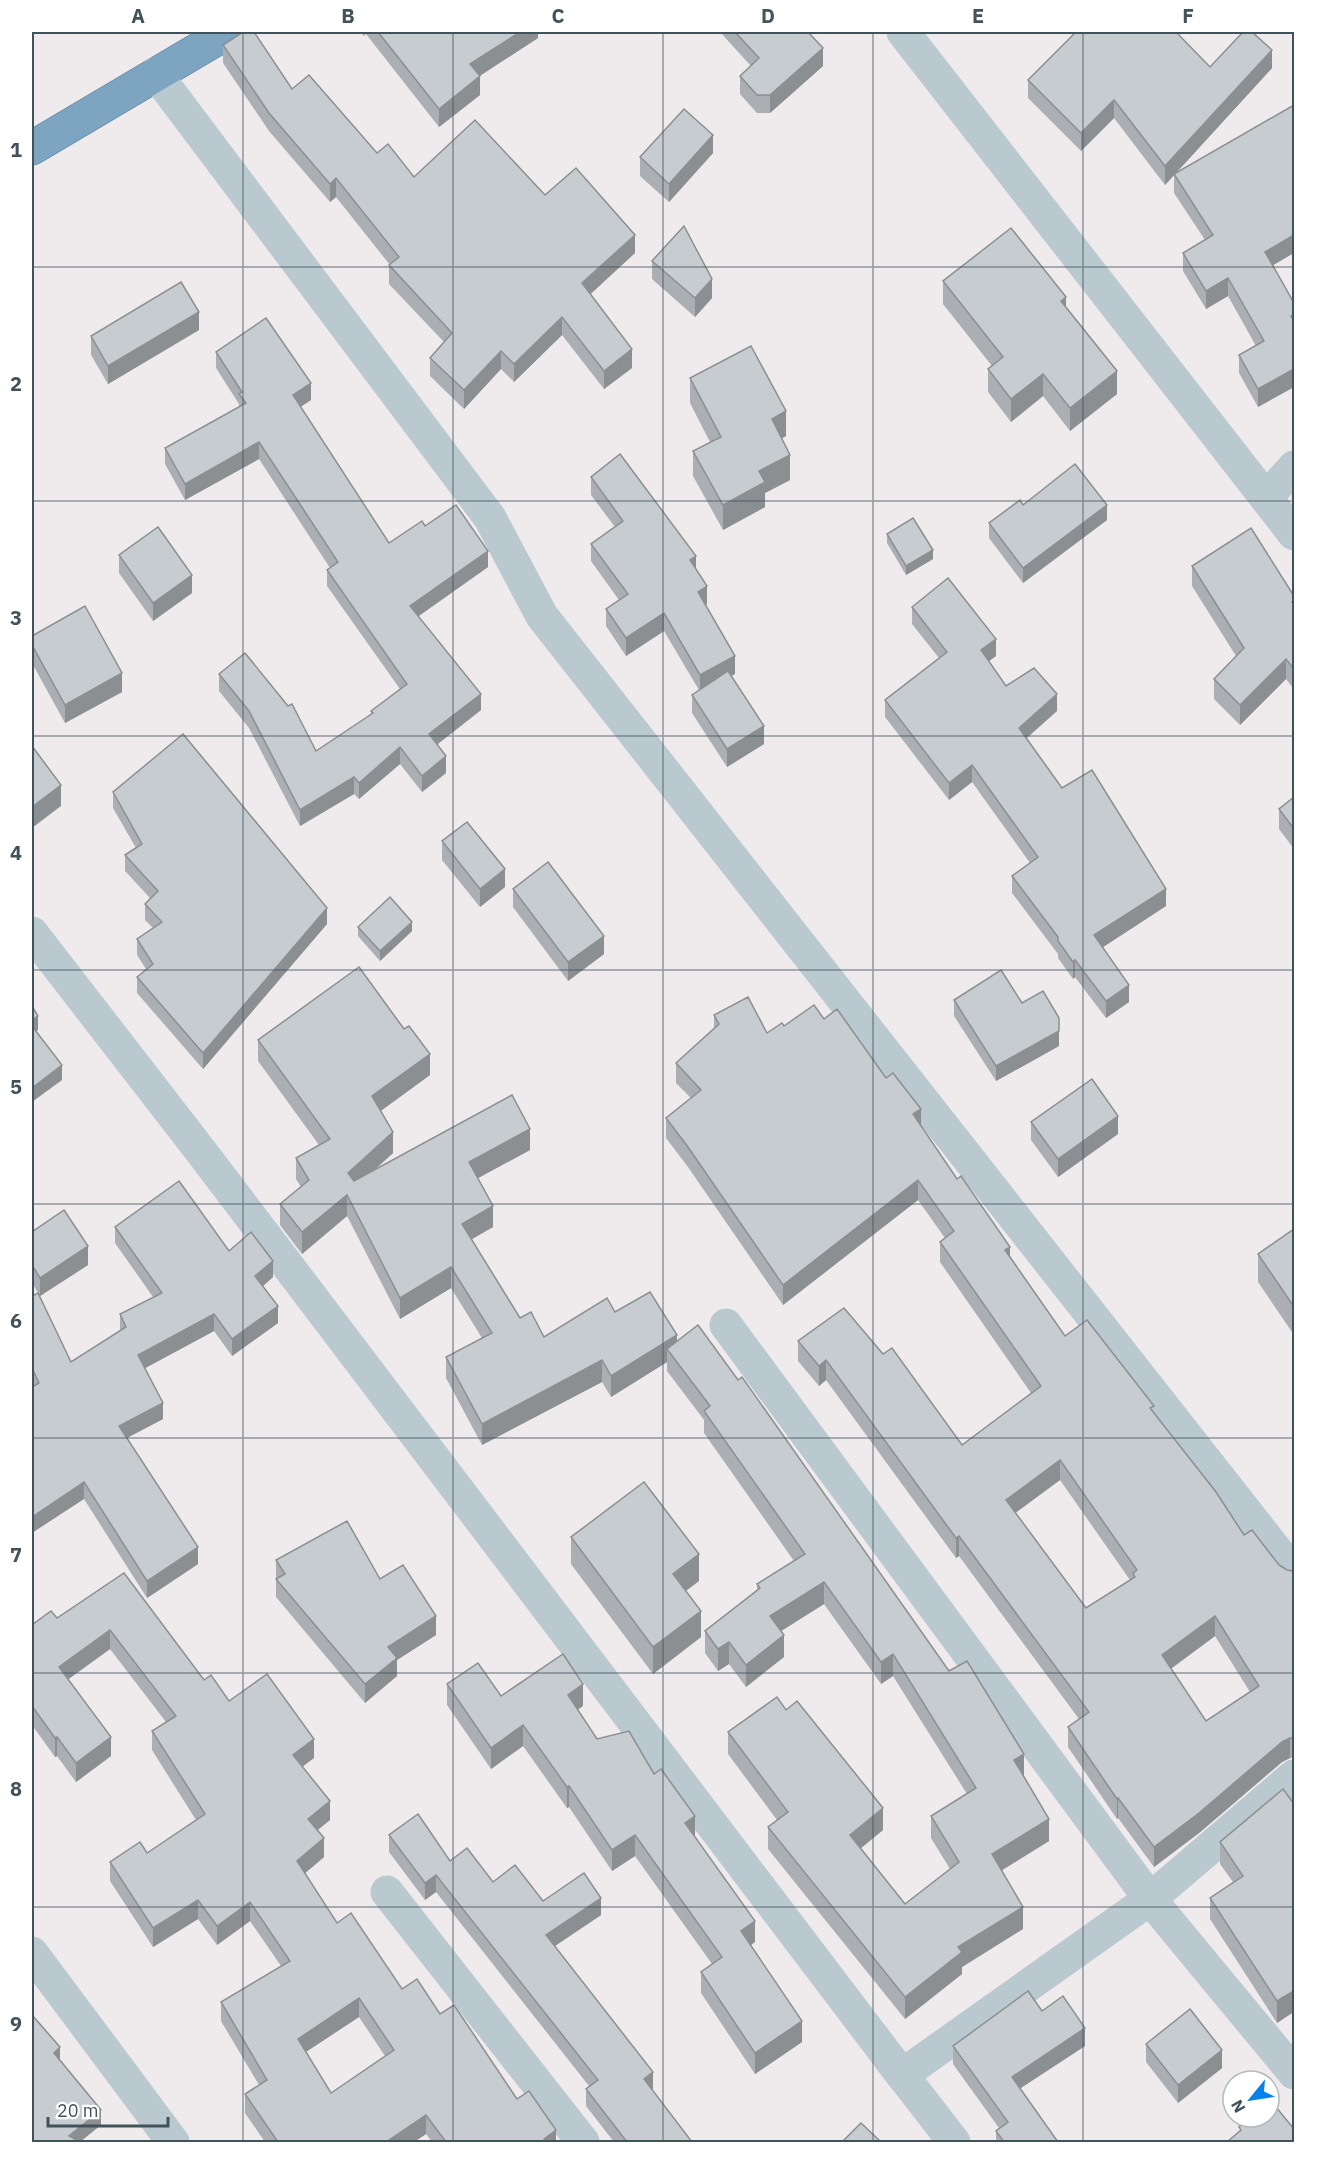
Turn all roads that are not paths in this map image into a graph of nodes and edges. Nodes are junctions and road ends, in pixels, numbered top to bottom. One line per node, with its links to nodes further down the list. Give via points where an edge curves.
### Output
1 (228, 32): 3 (highway)
2 (903, 32): 6 (street)
3 (156, 74): 4 (highway); 11 (street, via 490,518 542,616)
4 (32, 148)
5 (1294, 467): 6 (street)
6 (1266, 498): 7 (street)
7 (1294, 534)
8 (32, 933): 16 (street)
9 (32, 940): 16 (street)
10 (726, 1325): 14 (street)
11 (1294, 1573)
12 (1294, 1776): 14 (street)
13 (387, 1892): 19 (street)
14 (1150, 1899): 16 (street); 17 (street)
15 (32, 1953): 18 (street)
16 (898, 2070): 20 (street)
17 (1294, 2073)
18 (172, 2142)
19 (583, 2142)
20 (954, 2142)

